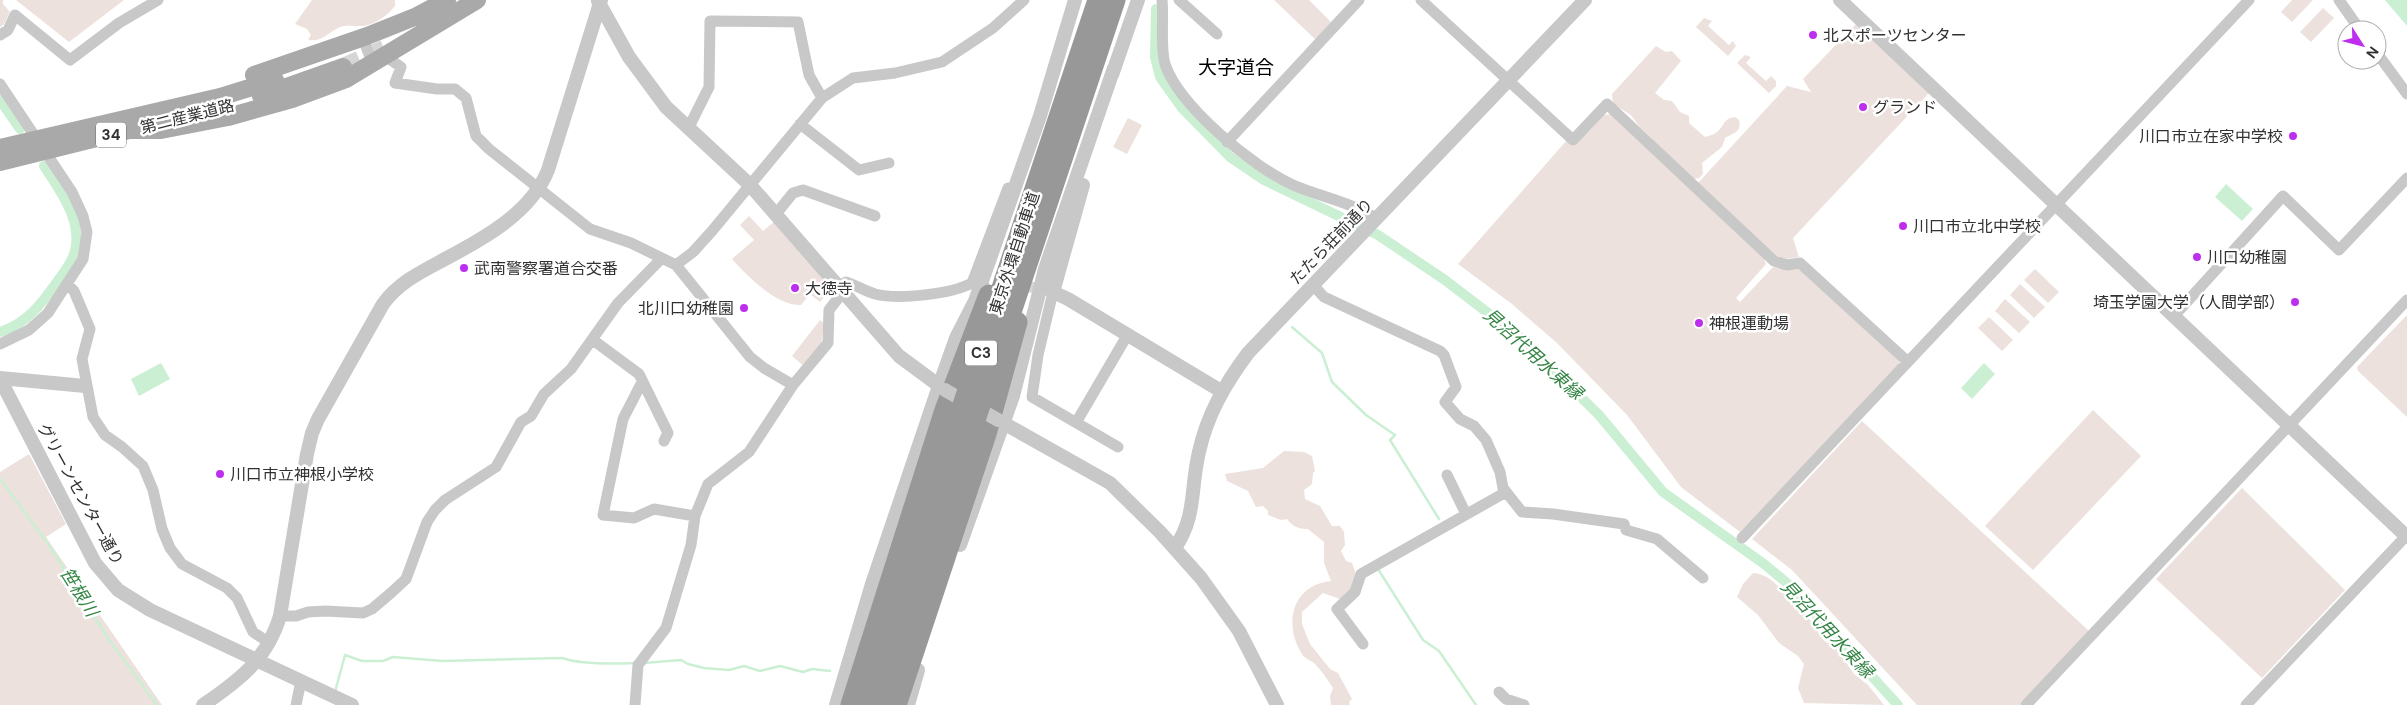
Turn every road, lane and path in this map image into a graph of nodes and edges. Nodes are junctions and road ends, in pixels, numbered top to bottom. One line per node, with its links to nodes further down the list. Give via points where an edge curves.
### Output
1 (158, 0): 20 (street, via 119,23 70,60 15,15 8,30)
2 (447, 0): 21 (main road)
3 (477, 0): 22 (main road)
4 (1024, 0): 29 (street, via 993,28 942,62 895,73 852,78)
5 (1074, 0): 30 (street)
6 (1098, 0): 91 (highway, 東京外環自動車道 / C3, bridge)
7 (1115, 0): 92 (highway, 東京外環自動車道 / C3, bridge)
8 (1138, 0): 25 (street)
9 (1162, 0): 34 (street, via 1165,62 1170,76)
10 (1179, 0): 19 (street)
11 (1359, 0): 34 (street)
12 (1421, 0): 26 (street)
13 (1584, 0): 26 (street, たたら荘前通り)
14 (1840, 0): 42 (street)
15 (2249, 0): 42 (street)
16 (2339, 0): 18 (street)
17 (599, 1): 33 (street, via 624,49 646,81); 41 (street, via 548,170)
18 (2353, 20)
19 (1217, 34)
20 (0, 35)
21 (367, 36): 22 (street, via 365,44 370,57); 32 (main road, via 292,64 169,101)
22 (381, 58): 32 (main road, via 346,79 228,117 161,130); 41 (street, via 401,67 395,83 455,89 466,98 476,136)
23 (340, 62): 32 (main road, 第二産業道路 / 34, via 251,99)
24 (2387, 67): 28 (street)
25 (1114, 68): 52 (street); 68 (street, via 1045,269 1020,371)
26 (1509, 80): 45 (street, たたら荘前通り); 59 (street, via 1573,140 1607,104 1774,261 1787,265 1800,263)
27 (0, 84): 35 (street)
28 (2407, 94)
29 (822, 98): 31 (street); 33 (street, via 810,75 798,22 710,21 709,87)
30 (1040, 116): 50 (street, via 1025,142); 65 (street, via 975,301 956,338)
31 (800, 124): 38 (street, via 859,170); 40 (street)
32 (128, 125): 35 (main road, 第二産業道路 / 34)
33 (688, 129): 40 (street)
34 (1227, 142): 45 (street, via 1293,185 1352,206)
35 (42, 145): 36 (main road, 第二産業道路 / 34); 37 (main road, 第二産業道路 / 34); 48 (street, via 75,198 87,232 83,259)
36 (0, 148)
37 (0, 162)
38 (889, 163)
39 (2407, 178): 55 (street, via 2339,250 2283,196)
40 (750, 185): 43 (street); 47 (street, via 693,252)
41 (538, 189): 46 (street, via 590,229); 79 (street, via 488,235 405,282 384,304 312,433)
42 (2055, 204): 55 (street); 59 (street)
43 (776, 214): 44 (street, via 793,193 803,190); 51 (street)
44 (875, 216)
45 (1375, 221): 49 (street, たたら荘前通り)
46 (662, 258): 47 (street); 57 (street, via 618,303)
47 (676, 265): 62 (street, via 750,357)
48 (68, 285): 58 (street, via 39,323); 63 (street, via 74,291 90,329 82,359)
49 (1313, 285): 64 (street, たたら荘前通り, via 1256,343); 72 (street, via 1324,297 1440,351 1456,387 1446,402 1460,419 1474,426 1486,440)
50 (980, 286): 51 (street, via 951,292 891,296 875,294 846,282); 65 (highway)
51 (841, 289): 62 (street, via 829,310 828,343); 65 (street, via 899,356)
52 (1049, 291): 56 (street); 66 (street, via 1032,397)
53 (2407, 300): 67 (street)
54 (1022, 306): 68 (highway)
55 (2174, 316): 67 (street)
56 (1128, 334): 64 (street); 66 (street)
57 (593, 340): 61 (street, via 639,374); 79 (street, via 571,369 544,394 530,416 521,422 496,467 435,510 427,522 406,579 392,592 363,613 325,611)
58 (0, 344)
59 (1907, 361): 76 (street)
60 (0, 378): 63 (street); 82 (street, グリーンセンター通り, via 70,518 106,577 118,590 144,607)
61 (642, 382): 69 (street, via 668,433); 74 (street, via 623,420 603,515 634,518 654,509)
62 (793, 385): 74 (street, via 748,452 708,484)
63 (85, 386): 80 (street, via 93,416 105,435 144,466 170,548 182,564 227,588 237,598 253,632)
64 (1221, 391): 77 (street, たたら荘前通り, via 1198,454 1189,522)
65 (943, 395): 68 (street, bridge); 89 (street, via 872,584); 90 (highway)
66 (1077, 421): 70 (street)
67 (2289, 425): 75 (street); 97 (street)
68 (996, 426): 77 (street, via 1110,483); 93 (highway); 94 (street)
69 (664, 441)
70 (1118, 447)
71 (1447, 475): 73 (street)
72 (1506, 492): 73 (street); 78 (street, via 1527,514 1553,514 1624,524 1626,530 1657,539)
73 (1466, 514): 81 (street, via 1361,574 1355,592 1337,609)
74 (696, 516): 88 (street, via 691,545 666,628 638,665)
75 (2407, 536): 98 (street)
76 (1742, 538)
77 (1175, 548): 95 (street, via 1201,578 1238,631)
78 (1703, 578)
79 (280, 616): 80 (street)
80 (270, 643): 82 (street)
81 (1363, 644)
82 (258, 661): 83 (street, グリーンセンター通り); 85 (street)
83 (301, 682): 86 (street); 87 (street, グリーンセンター通り)
84 (1499, 692): 96 (street, via 1506,699)
85 (203, 705)
86 (296, 705)
87 (352, 705)
88 (635, 705)
89 (836, 705)
90 (851, 705)
91 (863, 705)
92 (880, 705)
93 (896, 705)
94 (908, 705)
95 (1277, 705)
96 (1524, 705)
97 (2026, 705)
98 (2246, 705)

